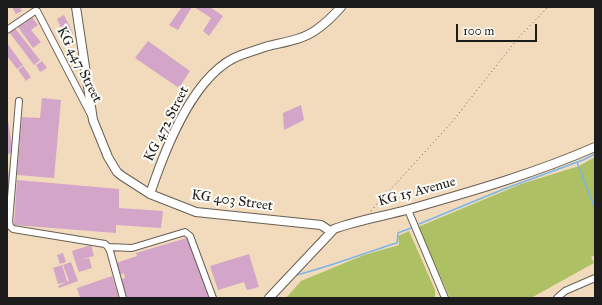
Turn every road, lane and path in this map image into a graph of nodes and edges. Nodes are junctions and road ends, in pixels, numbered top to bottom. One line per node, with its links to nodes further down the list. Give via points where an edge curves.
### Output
1 (76, 7): 6 (main road, KG 403 Street)
2 (341, 7): 8 (main road, KG 472 Street, via 324,24 308,34 240,55 208,78 192,101 167,147)
3 (548, 7): 10 (path, via 518,38 452,122)
4 (7, 30): 6 (street, KG 447 Street, via 37,11)
5 (19, 101): 12 (street, via 10,226 13,229 105,244)
6 (93, 120): 8 (main road, KG 403 Street, via 105,151 117,172)
7 (595, 146): 9 (main road, KG 15 Avenue, via 513,178)
8 (150, 194): 11 (main road, KG 403 Street, via 196,212 321,225)
9 (408, 210): 10 (main road, KG 15 Avenue); 17 (street)
10 (362, 220): 11 (main road, KG 15 Avenue)
11 (330, 231): 16 (main road, KG 15 Avenue)
12 (108, 247): 14 (street); 15 (street, via 132,248 185,232 190,236)
13 (595, 278): 18 (street, via 565,291)
14 (123, 298)
15 (213, 298)
16 (269, 298)
17 (445, 298)
18 (558, 298)

